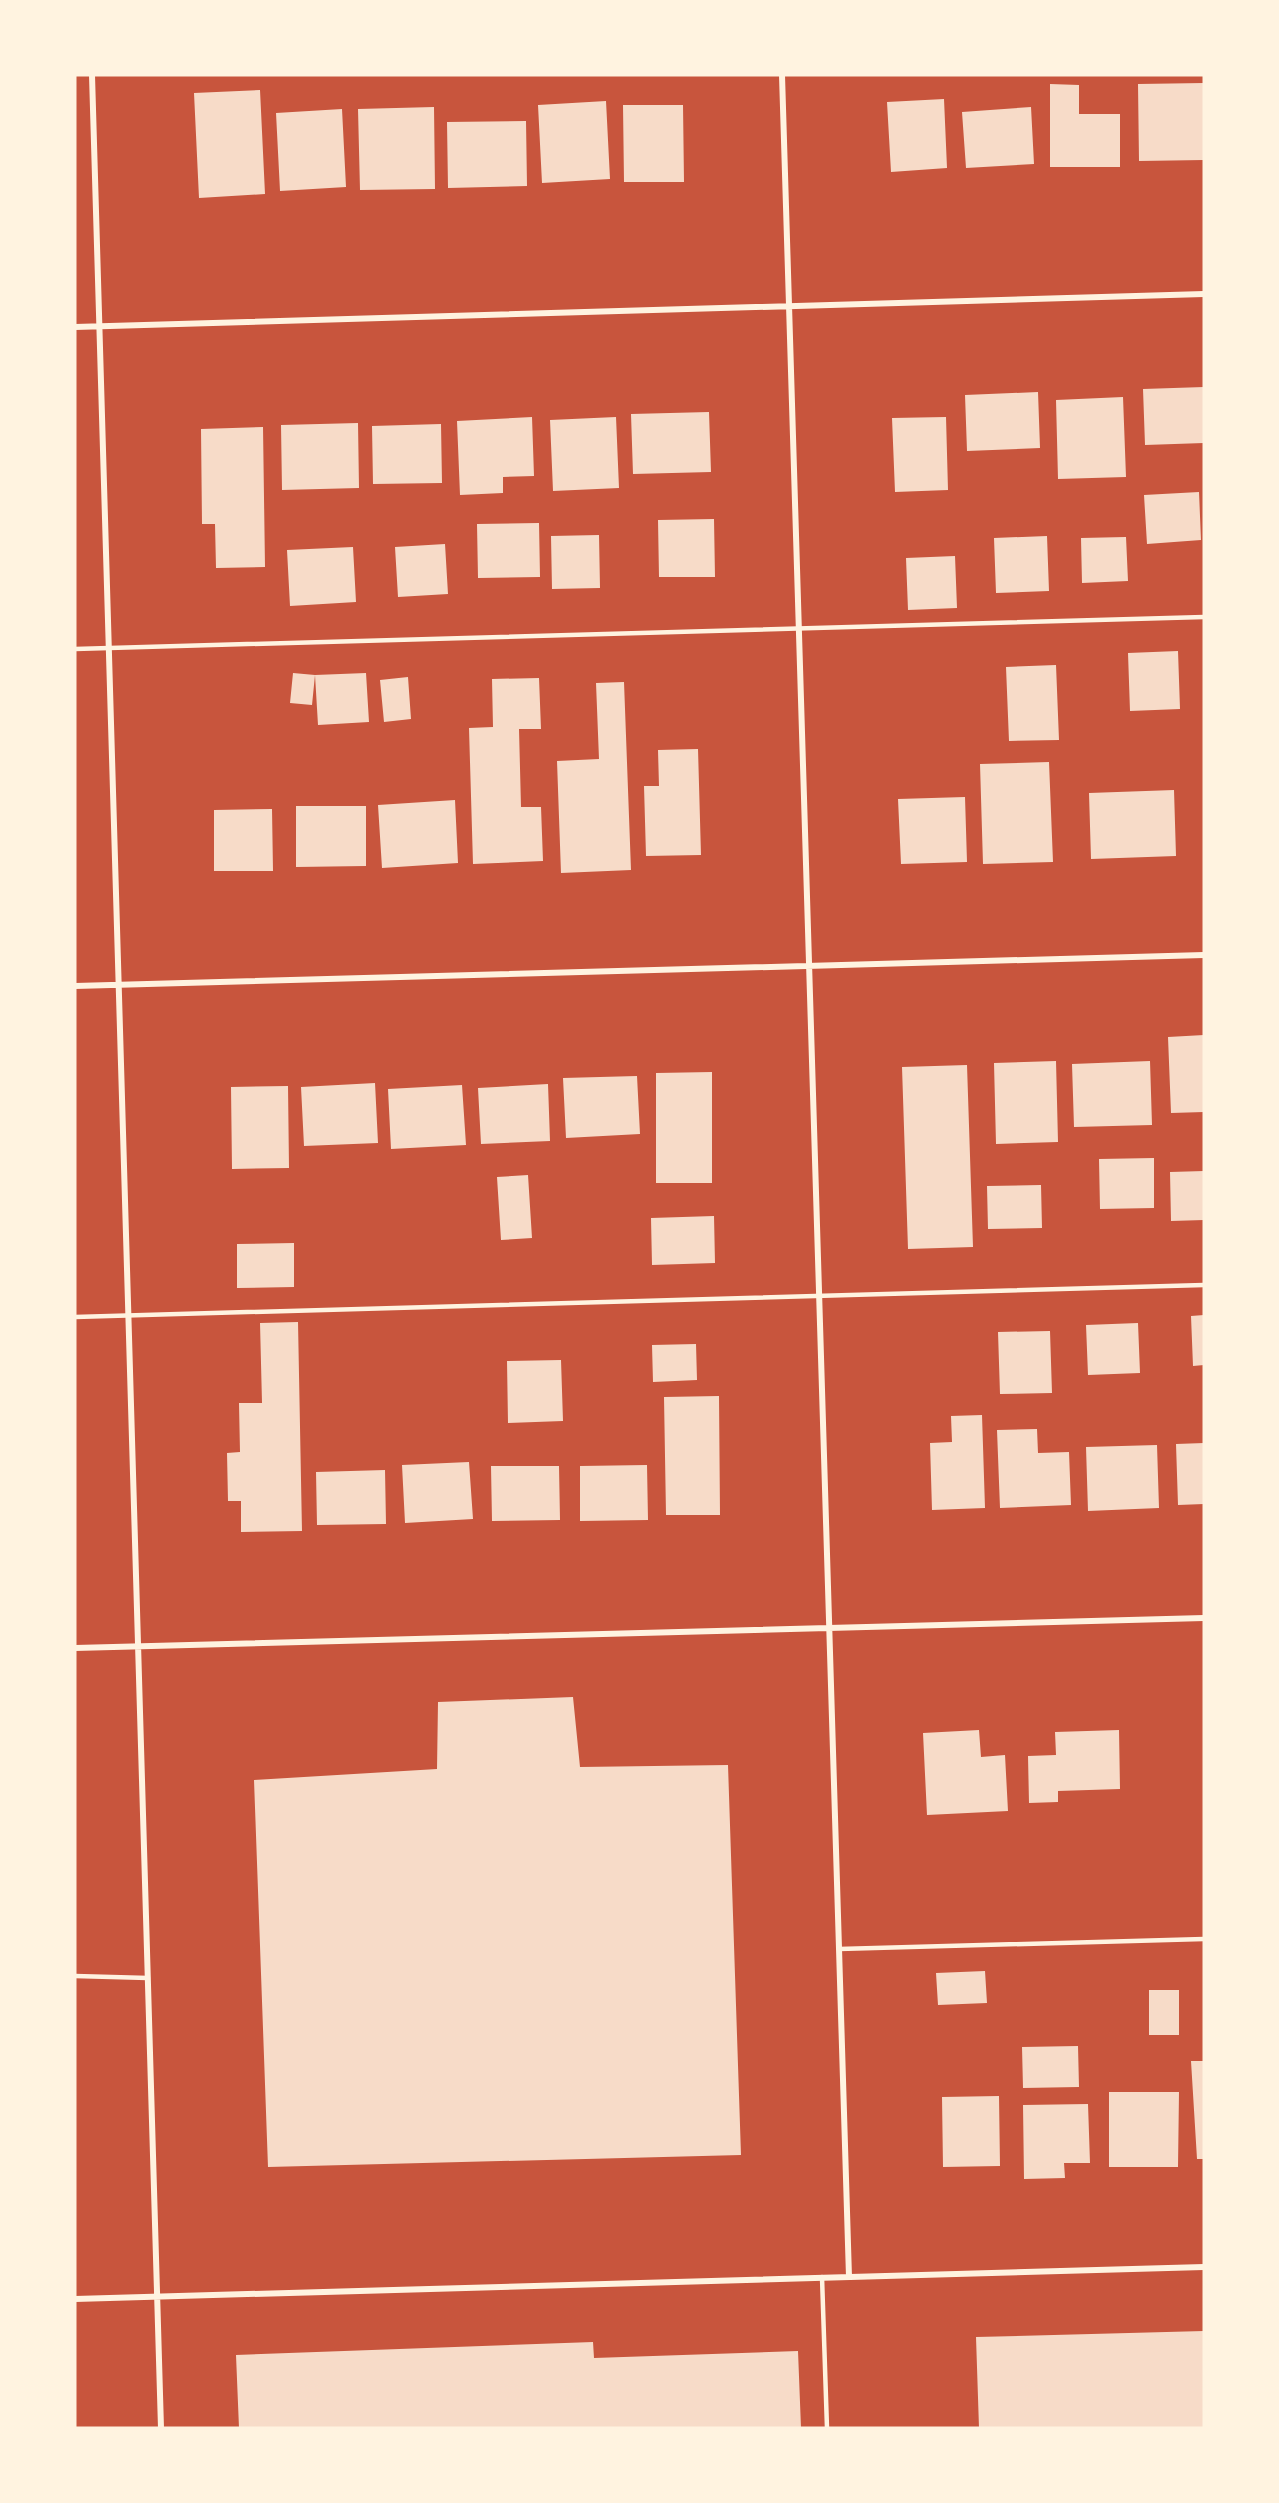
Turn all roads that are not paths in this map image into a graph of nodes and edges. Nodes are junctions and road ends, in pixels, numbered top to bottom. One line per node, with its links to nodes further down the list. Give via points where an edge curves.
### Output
1 (92, 75): 5 (street)
2 (782, 75): 4 (street)
3 (1204, 294): 4 (street)
4 (789, 306): 5 (street); 8 (street)
5 (99, 326): 6 (street); 9 (street)
6 (75, 327)
7 (1204, 617): 8 (lane)
8 (799, 628): 9 (lane); 12 (street)
9 (108, 648): 10 (lane); 13 (street)
10 (75, 649)
11 (1204, 955): 12 (street)
12 (809, 965): 13 (street); 16 (street)
13 (118, 985): 14 (street); 17 (street)
14 (75, 986)
15 (1204, 1285): 16 (lane)
16 (819, 1296): 17 (lane); 20 (street)
17 (128, 1316): 18 (lane); 21 (street)
18 (75, 1317)
19 (1204, 1618): 20 (street)
20 (829, 1628): 21 (street); 24 (street)
21 (138, 1646): 22 (street); 26 (street)
22 (75, 1647)
23 (1204, 1939): 24 (lane)
24 (839, 1949): 29 (street)
25 (75, 1976): 26 (lane)
26 (148, 1978): 30 (street)
27 (1204, 2267): 29 (street)
28 (822, 2277): 29 (street); 30 (street); 33 (lane)
29 (849, 2277)
30 (157, 2296): 31 (street); 32 (street)
31 (75, 2299)
32 (161, 2428)
33 (827, 2428)

